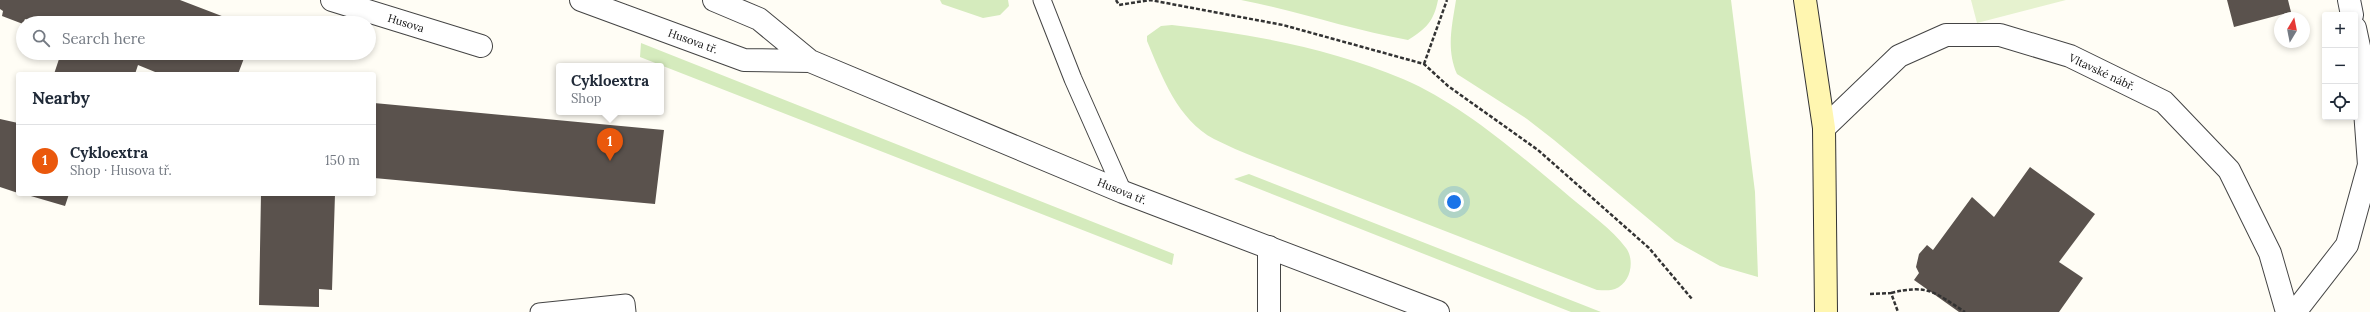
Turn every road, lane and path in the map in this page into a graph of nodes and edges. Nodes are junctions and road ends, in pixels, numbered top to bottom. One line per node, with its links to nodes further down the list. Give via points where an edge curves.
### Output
1 (332, 0): 11 (street, Husova)
2 (581, 0): 12 (street, Husova tř., via 744,60)
3 (714, 0): 12 (street, Husova tř., via 759,20)
4 (1042, 0): 15 (lane, via 1073,80)
5 (1116, 0): 13 (path, via 1119,5 1150,0 1283,25)
6 (1446, 0): 13 (path)
7 (1805, 0): 14 (main road)
8 (2349, 0): 9 (street)
9 (2351, 12)
10 (2358, 40): 28 (street, via 2362,56 2369,165 2347,245)
11 (481, 46)
12 (810, 62): 15 (street, Husova tř.)
13 (1424, 64): 19 (path, via 1448,86 1538,150 1649,248)
14 (1824, 128): 24 (main road); 27 (street, Vltavské nábř., via 1899,56 1946,35 2000,35 2070,56 2164,102 2229,170 2270,253)
15 (1123, 192): 16 (street, Husova tř.)
16 (1269, 247): 22 (street); 23 (street, Husova tř.)
17 (1891, 293): 18 (path); 25 (path); 26 (path, via 1913,288 1933,290)
18 (1870, 294)
19 (1692, 299)
20 (539, 312): 21 (lane, via 626,303)
21 (627, 312)
22 (1270, 312)
23 (1438, 312)
24 (1826, 312)
25 (1898, 312)
26 (1964, 312)
27 (2287, 312)
28 (2295, 312)

